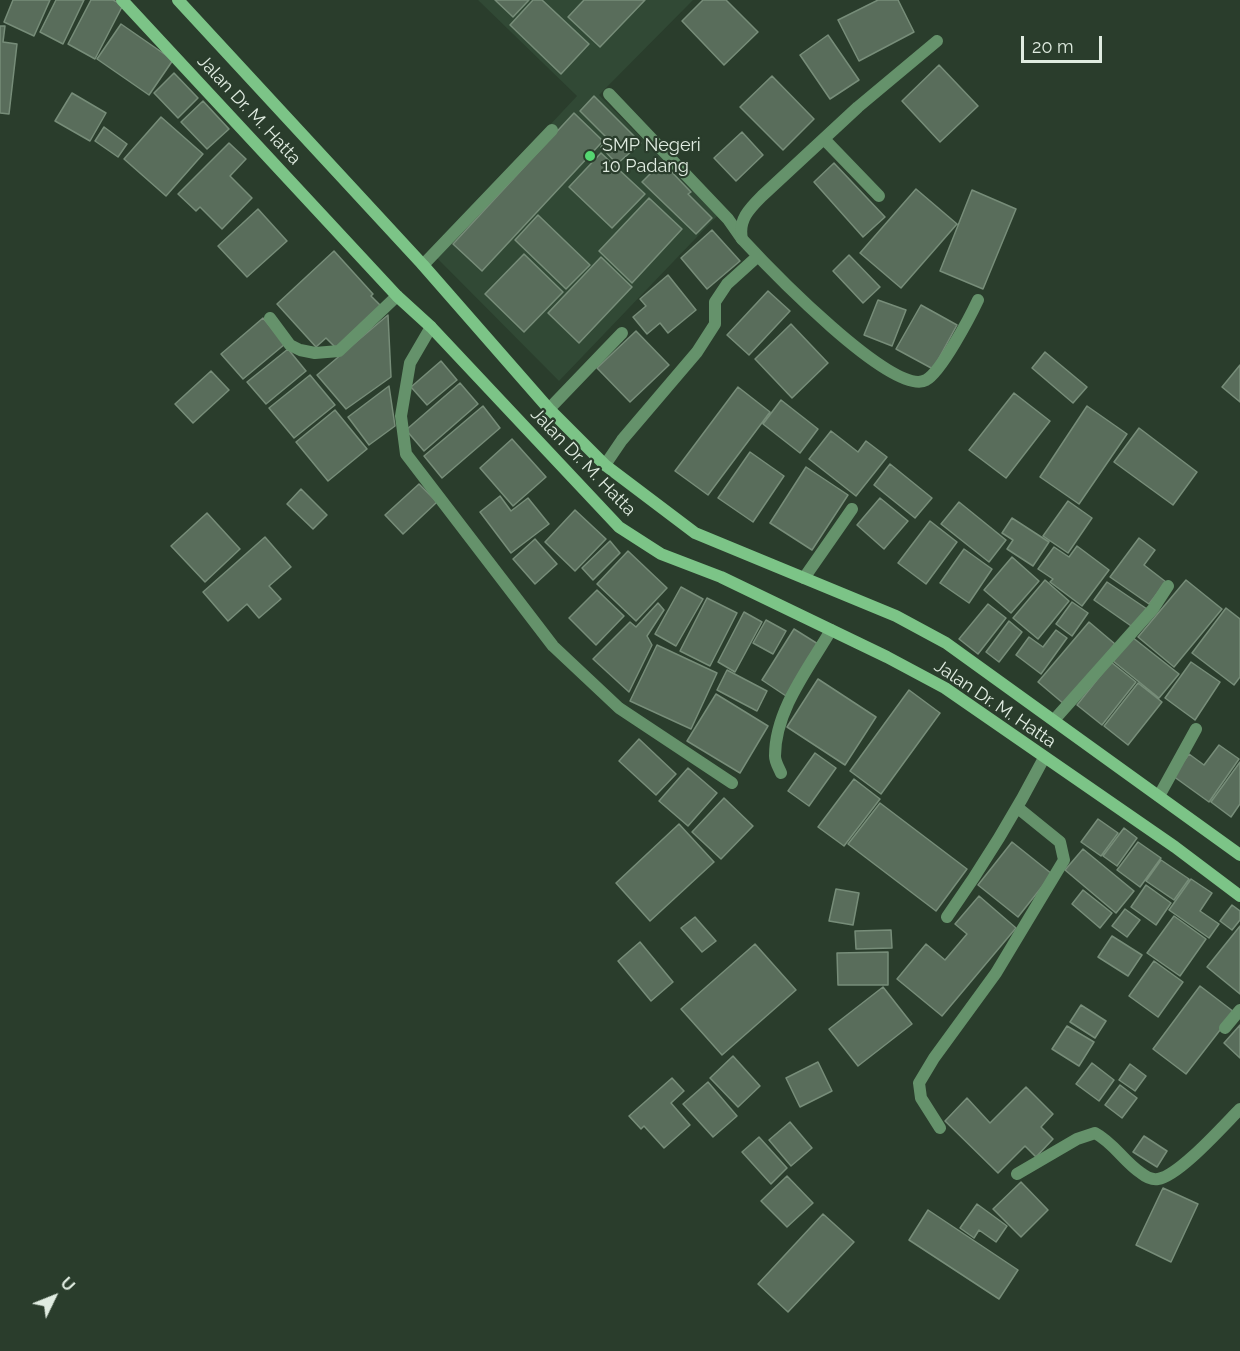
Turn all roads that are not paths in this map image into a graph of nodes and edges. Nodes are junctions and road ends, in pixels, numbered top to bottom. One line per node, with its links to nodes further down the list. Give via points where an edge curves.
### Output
1 (122, 0): 11 (main road, Jalan Dr. M. Hatta)
2 (177, 0): 10 (main road, Jalan Dr. M. Hatta)
3 (937, 41): 6 (street)
4 (609, 94): 8 (street, via 729,219)
5 (552, 130): 10 (street)
6 (824, 139): 7 (street); 8 (street, via 748,210 740,230)
7 (879, 196)
8 (742, 239): 9 (street)
9 (758, 256): 12 (street, via 837,333 883,367 912,381 930,378 958,339); 17 (street, via 727,284 716,302 715,324 698,352)
10 (423, 266): 16 (main road, Jalan Dr. M. Hatta)
11 (397, 296): 13 (street, via 339,351 300,350 290,345); 14 (main road, Jalan Dr. M. Hatta)
12 (978, 300)
13 (270, 318)
14 (431, 327): 21 (main road, Jalan Dr. M. Hatta, via 619,527 661,554 721,577); 26 (street, via 410,363 401,416 406,454 553,646 619,708)
15 (622, 333): 16 (street)
16 (549, 409): 17 (main road, Jalan Dr. M. Hatta)
17 (605, 465): 19 (main road, Jalan Dr. M. Hatta, via 695,533)
18 (852, 509): 19 (street)
19 (804, 578): 22 (main road, Jalan Dr. M. Hatta, via 896,616 946,643)
20 (1168, 586): 22 (street, via 1153,609)
21 (831, 630): 24 (main road, Jalan Dr. M. Hatta, via 945,688); 25 (street, via 780,724 775,758)
22 (1054, 720): 27 (main road, Jalan Dr. M. Hatta)
23 (1196, 729): 27 (street)
24 (1044, 758): 28 (street); 30 (main road, Jalan Dr. M. Hatta)
25 (781, 773)
26 (732, 783)
27 (1159, 796): 29 (main road, Jalan Dr. M. Hatta)
28 (1018, 808): 31 (street); 35 (street, via 1060,842 1064,860 996,973 919,1083 921,1098)
29 (1240, 855)
30 (1240, 896)
31 (947, 917)
32 (1240, 1010): 33 (street)
33 (1225, 1028)
34 (1240, 1109): 36 (street, via 1183,1164 1159,1179 1142,1174 1095,1133 1077,1139)
35 (940, 1128)
36 (1017, 1174)

